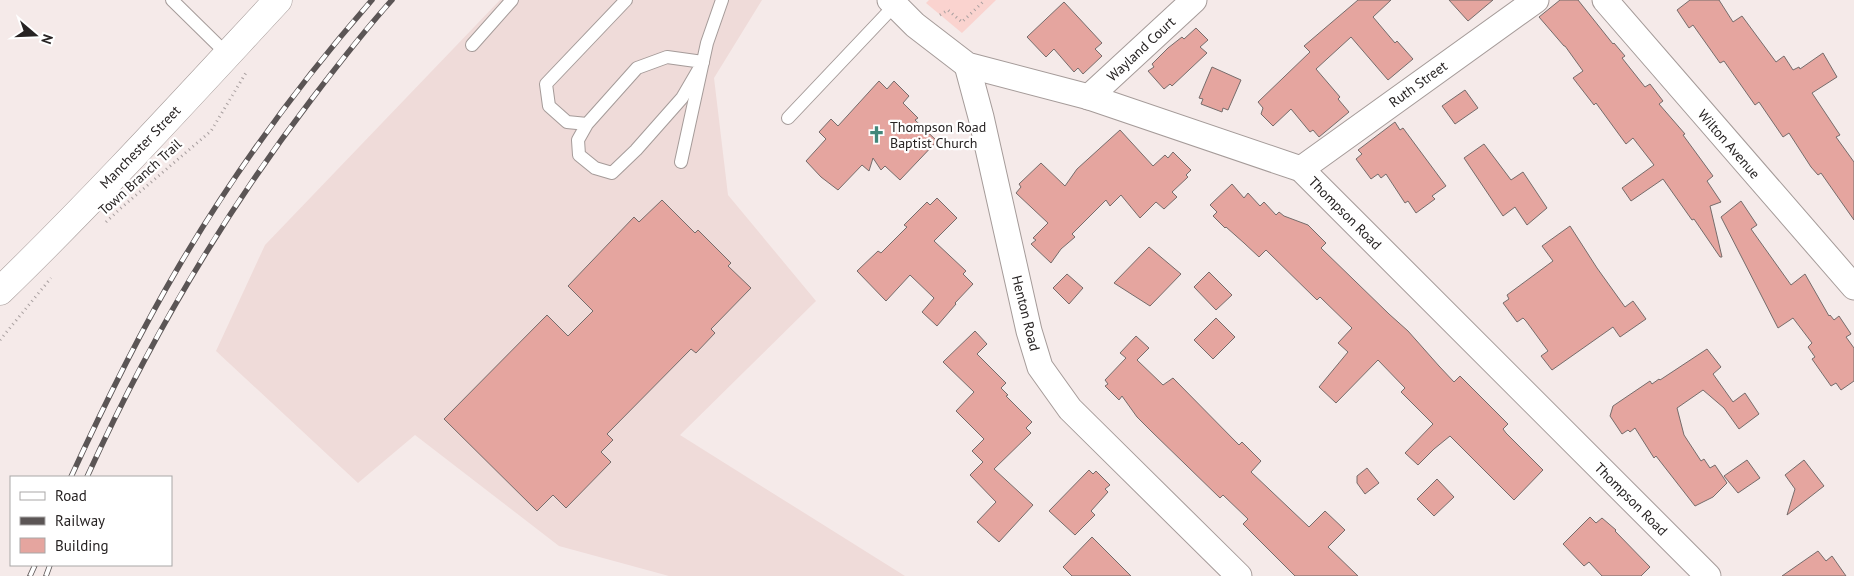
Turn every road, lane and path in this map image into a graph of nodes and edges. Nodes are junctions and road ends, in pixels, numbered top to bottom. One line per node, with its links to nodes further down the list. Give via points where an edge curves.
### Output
1 (278, 0): 13 (main road, Manchester Street)
2 (512, 0): 12 (lane)
3 (626, 0): 18 (lane, via 546,84 549,106 567,122)
4 (722, 0): 14 (lane)
5 (985, 0): 11 (path, via 962,22 948,10)
6 (1194, 0): 16 (street, Wayland Court)
7 (1536, 0): 20 (street, Ruth Street)
8 (1605, 0): 23 (street, Wilton Avenue)
9 (175, 1): 13 (lane)
10 (892, 2): 11 (street, Thompson Road); 17 (lane)
11 (924, 32): 15 (street, Thompson Road)
12 (472, 45)
13 (239, 61): 21 (path, Town Branch Trail, via 211,131); 24 (main road, Manchester Street)
14 (703, 62): 18 (lane, via 667,57 637,68); 18 (lane, via 682,98 612,173 595,168 579,155 578,140); 19 (lane)
15 (967, 65): 16 (street, Thompson Road); 27 (street, Henton Road, via 1028,331 1040,367 1070,410)
16 (1089, 97): 20 (street, Thompson Road)
17 (788, 118)
18 (587, 124)
19 (681, 162)
20 (1301, 169): 26 (street, Thompson Road)
21 (101, 228)
22 (54, 275): 25 (path)
23 (1854, 287)
24 (0, 291)
25 (0, 340)
26 (1697, 573)
27 (1239, 576)

